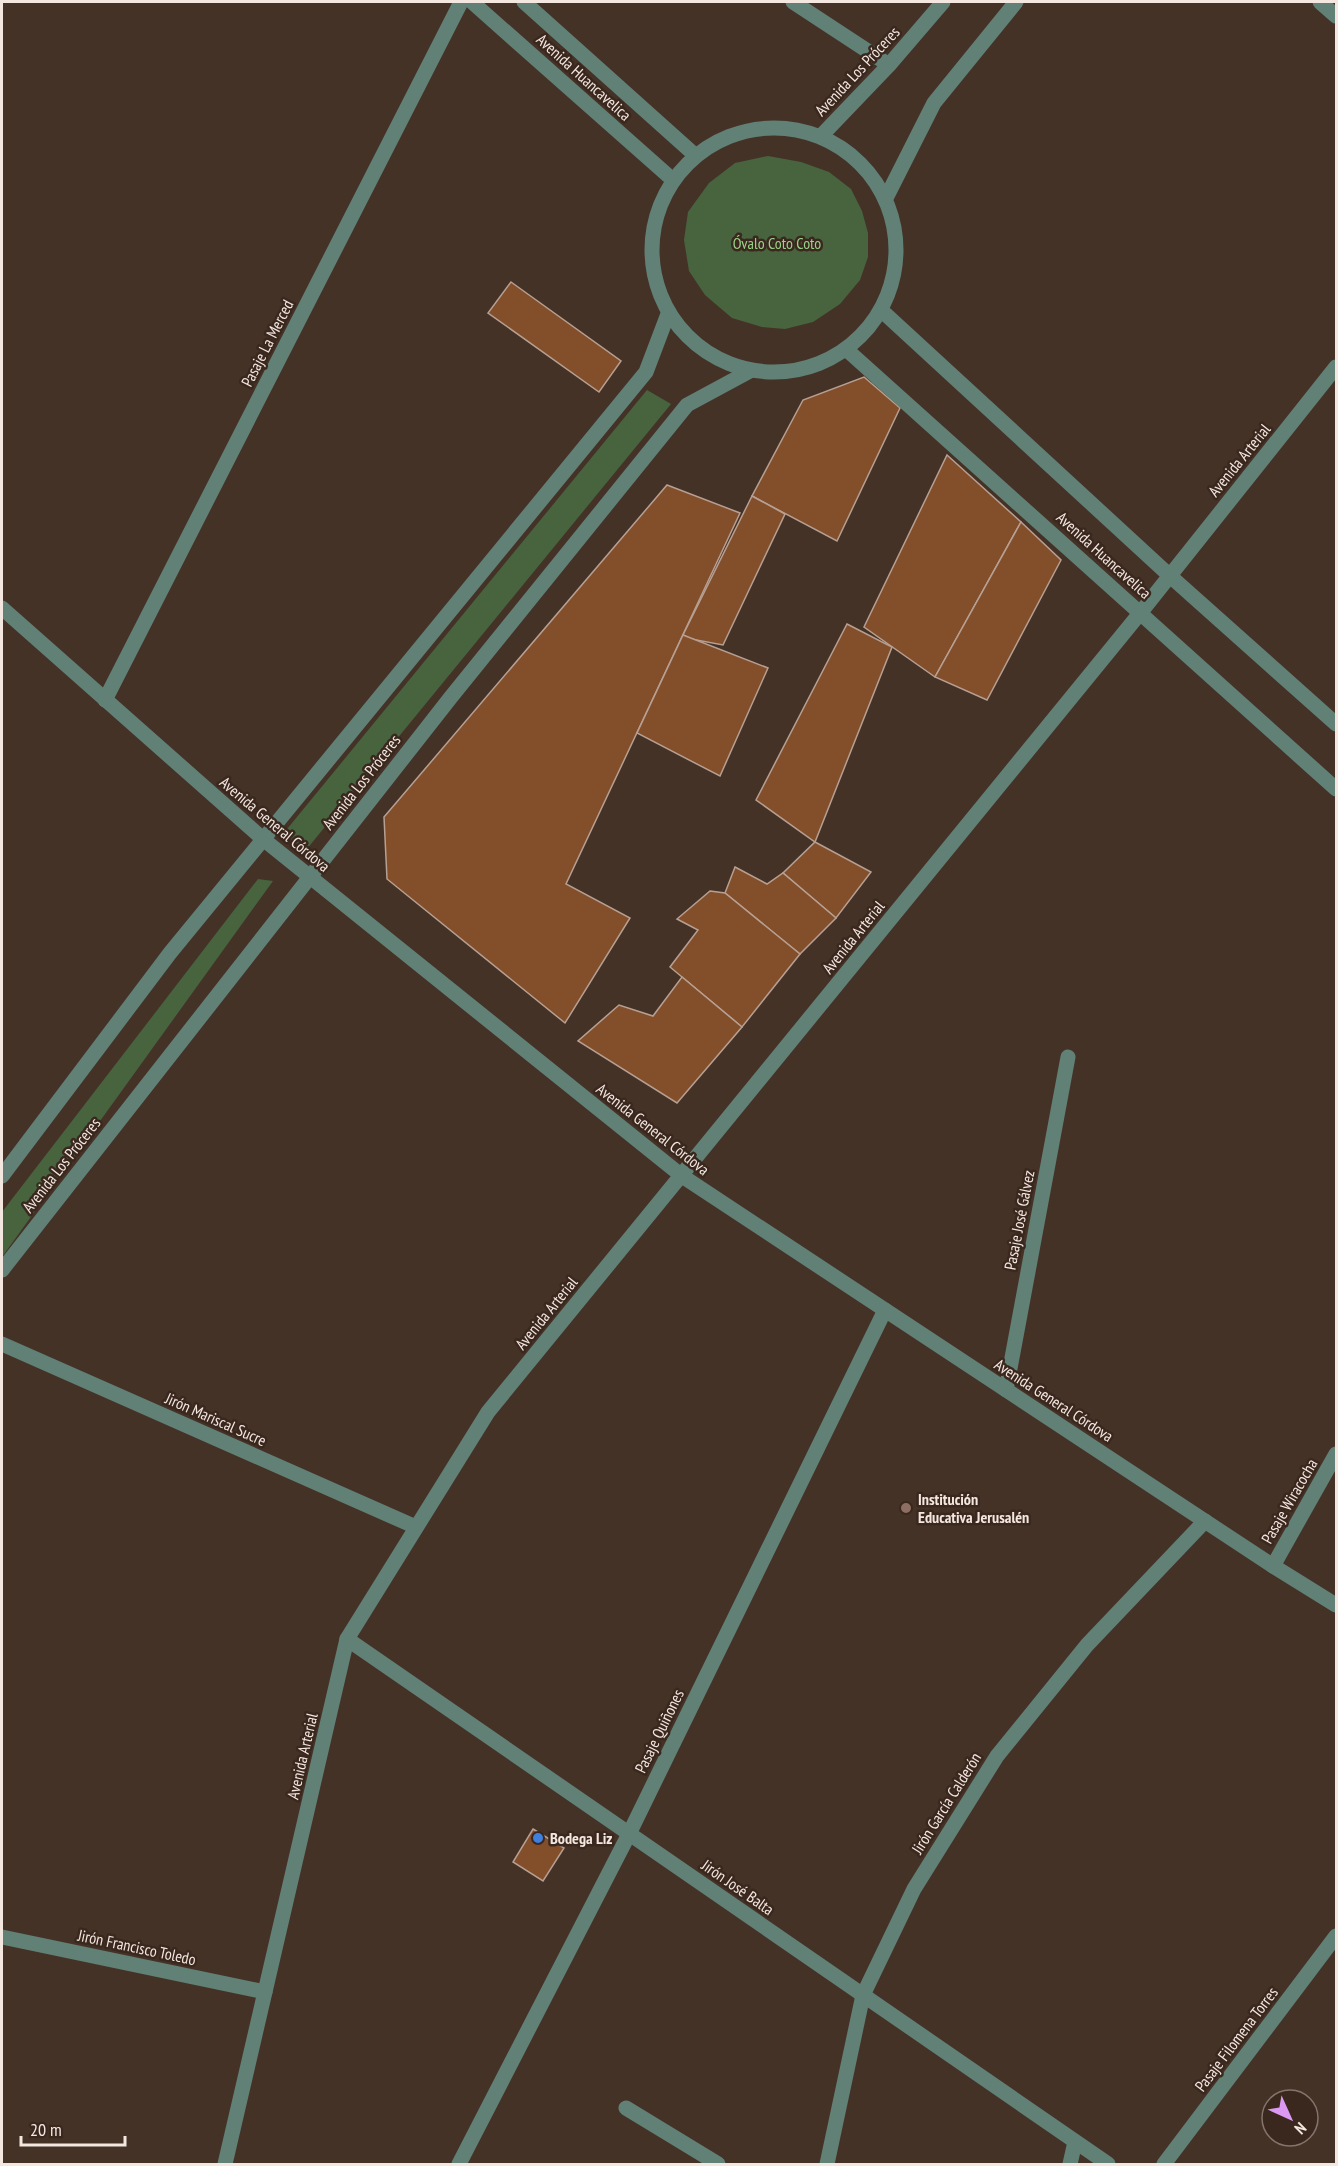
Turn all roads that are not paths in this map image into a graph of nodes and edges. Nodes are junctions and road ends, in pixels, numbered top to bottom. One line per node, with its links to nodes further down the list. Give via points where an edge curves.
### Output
1 (461, 2): 22 (street, Pasaje La Merced)
2 (472, 2): 12 (street, Avenida Huancavelica)
3 (524, 2): 11 (street, Avenida Huancavelica)
4 (793, 2): 9 (street)
5 (943, 2): 9 (street, Avenida Los Próceres)
6 (1016, 2): 13 (street, via 934,103)
7 (1320, 2): 8 (street)
8 (1336, 16)
9 (889, 65): 10 (street, Avenida Los Próceres)
10 (821, 136): 11 (street, via 789,128 756,129 724,138); 13 (street, via 848,151 870,172)
11 (696, 156): 12 (street)
12 (673, 180): 15 (street, via 658,212 651,247 654,282)
13 (886, 198): 14 (street, via 896,235 896,254 895,274)
14 (881, 310): 16 (street); 19 (street, Avenida Huancavelica)
15 (668, 314): 18 (street, via 690,341 718,361); 25 (street, via 645,372)
16 (847, 350): 18 (street, via 817,366 784,373); 21 (street, Avenida Huancavelica)
17 (1336, 367): 19 (street, Avenida Arterial)
18 (750, 371): 26 (street, Avenida Los Próceres, via 687,405)
19 (1169, 575): 21 (street, Avenida Arterial); 23 (street, Avenida Huancavelica)
20 (2, 608): 22 (street, Avenida General Córdova)
21 (1140, 612): 24 (street, Avenida Huancavelica); 29 (street, Avenida Arterial)
22 (105, 700): 25 (street, Avenida General Córdova)
23 (1336, 724)
24 (1336, 789)
25 (263, 839): 26 (street, Avenida General Córdova); 28 (street, via 170,953)
26 (309, 878): 29 (street, Avenida General Córdova); 30 (street, Avenida Los Próceres)
27 (1068, 1057): 33 (street, Pasaje José Gálvez)
28 (2, 1176)
29 (682, 1176): 31 (street, Avenida General Córdova); 36 (street, Avenida Arterial, via 488,1412)
30 (2, 1270)
31 (885, 1310): 33 (street, Avenida General Córdova); 40 (street, Pasaje Quiñones)
32 (2, 1344): 36 (street, Jirón Mariscal Sucre)
33 (1006, 1390): 35 (street, Avenida General Córdova)
34 (1336, 1454): 37 (street, Pasaje Wiracocha)
35 (1205, 1521): 37 (street, Avenida General Córdova); 44 (street, Jirón García Calderón, via 1087,1645 997,1756 914,1889)
36 (416, 1527): 39 (street, Avenida Arterial)
37 (1273, 1566): 38 (street, Avenida General Córdova)
38 (1336, 1605)
39 (347, 1639): 40 (street, Jirón José Balta); 43 (street, Avenida Arterial)
40 (629, 1834): 44 (street, Jirón José Balta); 49 (street, Pasaje Quiñones)
41 (1336, 1936): 53 (street, Pasaje Filomena Torres)
42 (2, 1937): 43 (street, Jirón Francisco Toledo)
43 (265, 1992): 48 (street, Avenida Arterial)
44 (863, 1995): 46 (street, Jirón José Balta); 50 (street, Jirón García Calderón)
45 (626, 2108): 47 (street)
46 (1075, 2142): 51 (street); 52 (street, Jirón José Balta)
47 (712, 2163)
48 (225, 2164)
49 (459, 2164)
50 (827, 2164)
51 (1070, 2164)
52 (1108, 2164)
53 (1164, 2164)

